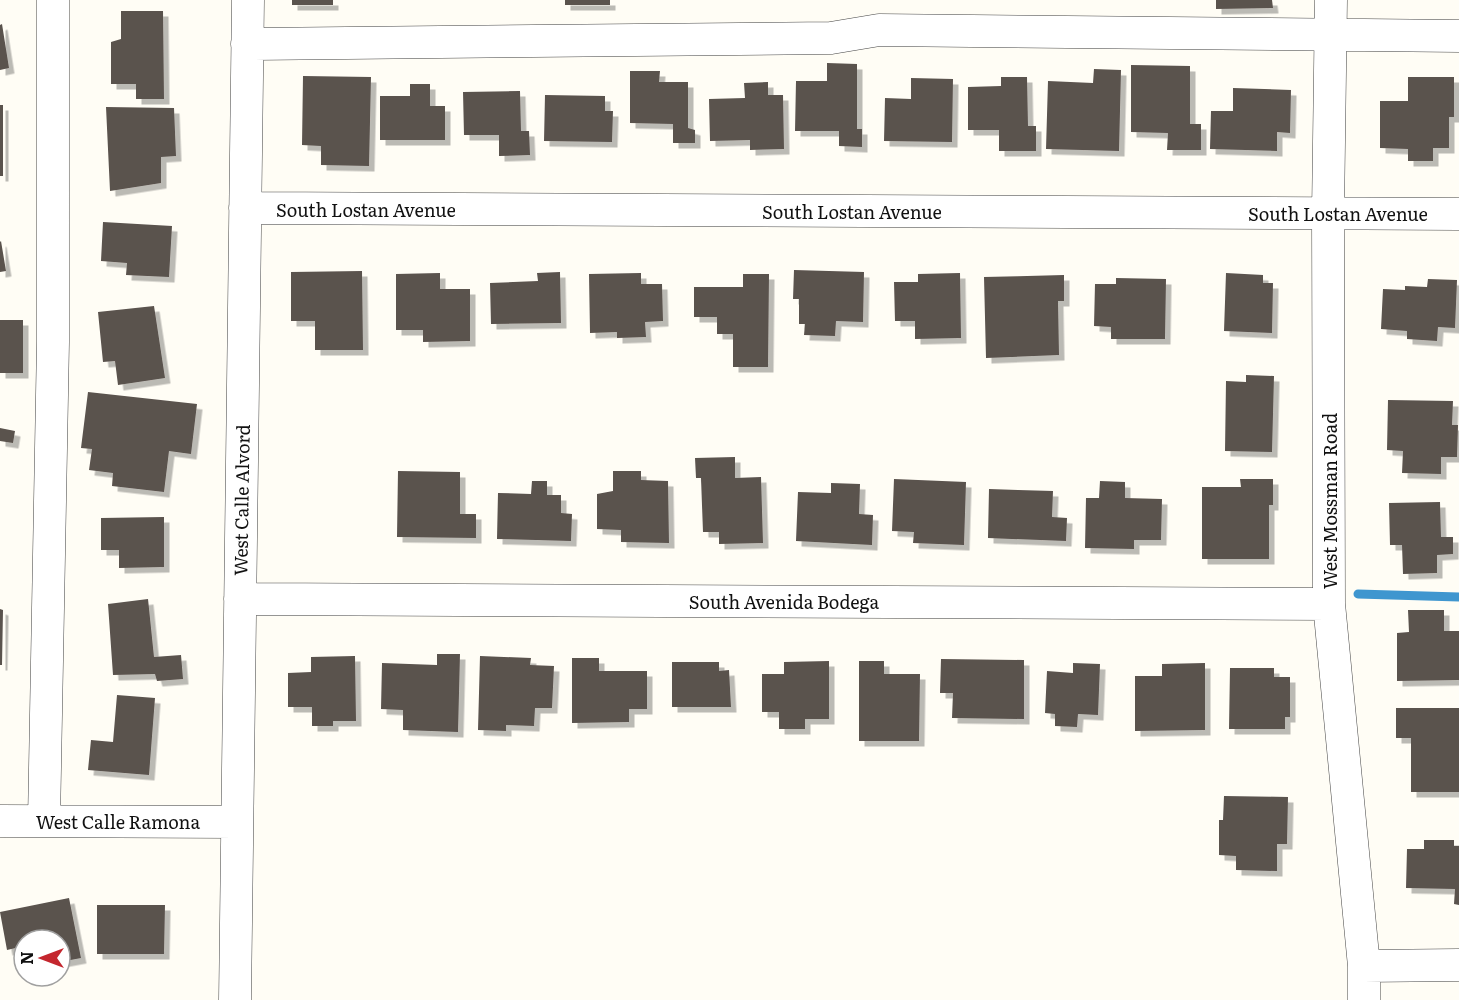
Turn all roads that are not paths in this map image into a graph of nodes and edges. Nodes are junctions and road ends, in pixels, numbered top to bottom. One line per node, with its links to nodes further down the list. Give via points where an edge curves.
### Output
1 (53, 0): 13 (street, via 53,342)
2 (248, 0): 6 (street, West Calle Alvord)
3 (1332, 0): 4 (street, West Mossman Road)
4 (1332, 34): 5 (street); 6 (street, via 879,30 831,38); 8 (street, West Mossman Road)
5 (1459, 36)
6 (247, 44): 7 (street, West Calle Alvord)
7 (245, 208): 8 (street, South Lostan Avenue); 10 (street, West Calle Alvord)
8 (1328, 213): 9 (street, South Lostan Avenue); 11 (street, West Mossman Road)
9 (1459, 214)
10 (240, 598): 11 (street, South Avenida Bodega); 14 (street, West Calle Alvord)
11 (1329, 604): 16 (street, West Mossman Road)
12 (0, 821): 13 (street, West Calle Ramona)
13 (44, 821): 14 (street, West Calle Ramona)
14 (236, 822): 17 (street, West Calle Alvord)
15 (1459, 965): 16 (street)
16 (1364, 966): 18 (street, West Mossman Road)
17 (234, 1000)
18 (1364, 1000)

